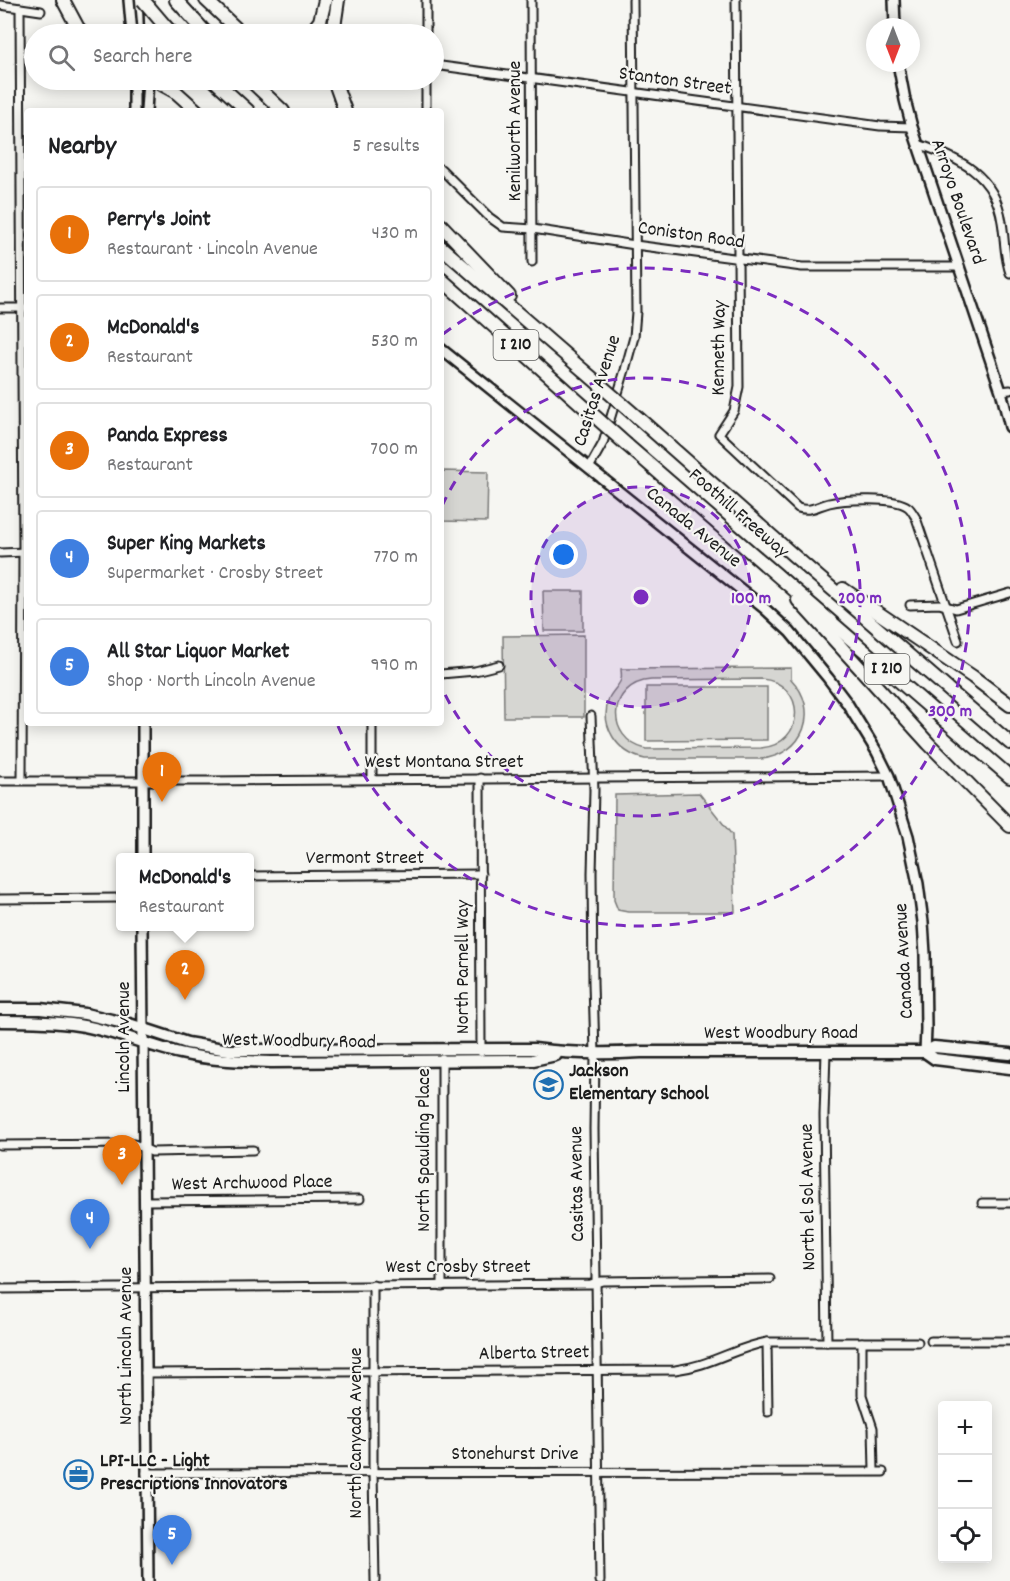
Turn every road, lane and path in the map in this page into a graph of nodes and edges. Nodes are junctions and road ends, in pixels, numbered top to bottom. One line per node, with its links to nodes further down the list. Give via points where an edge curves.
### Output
1 (63, 0): 18 (highway)
2 (129, 0): 19 (street)
3 (143, 0): 21 (highway, bridge)
4 (149, 0): 20 (street)
5 (176, 0): 22 (highway)
6 (206, 0): 23 (highway)
7 (325, 0): 24 (highway)
8 (338, 0): 25 (highway)
9 (426, 0): 26 (street)
10 (531, 0): 29 (street, Kenilworth Avenue)
11 (633, 0): 37 (street, Casitas Avenue)
12 (736, 0): 38 (street, Kenneth Way)
13 (894, 0): 17 (street)
14 (0, 5): 15 (street)
15 (20, 8): 16 (street); 60 (street)
16 (41, 11)
17 (895, 18)
18 (76, 24)
19 (131, 24)
20 (150, 24)
21 (163, 24)
22 (198, 24)
23 (231, 24)
24 (318, 24)
25 (334, 24)
26 (426, 24)
27 (444, 66): 29 (street, Stanton Street)
28 (900, 72): 46 (street, Arroyo Boulevard)
29 (531, 79): 37 (street, Stanton Street); 50 (street, Kenilworth Avenue)
30 (134, 90): 39 (street)
31 (147, 90): 40 (street)
32 (172, 90): 41 (highway)
33 (225, 90): 42 (highway)
34 (261, 90): 43 (highway)
35 (338, 90): 44 (highway)
36 (426, 90): 45 (street)
37 (634, 93): 38 (street, Stanton Street); 51 (street, Casitas Avenue)
38 (737, 107): 46 (street, Stanton Street); 53 (street, Kenneth Way)
39 (134, 108)
40 (146, 108)
41 (194, 108)
42 (245, 108)
43 (280, 108)
44 (344, 108)
45 (426, 108)
46 (912, 127): 47 (street, Arroyo Boulevard)
47 (918, 144): 55 (street, Arroyo Boulevard); 56 (street, via 969,166 989,186 1002,216)
48 (444, 172): 50 (street, Coniston Road, via 497,224)
49 (444, 228): 62 (highway)
50 (533, 229): 51 (street, Coniston Road); 54 (street, Kenilworth Avenue)
51 (635, 245): 53 (street, Coniston Road); 66 (street, Casitas Avenue, via 634,338 603,443)
52 (444, 251): 62 (highway, Foothill Freeway / I 210)
53 (737, 259): 55 (street, Coniston Road, via 802,267); 73 (street, Kenneth Way, via 739,387 734,411 719,434 798,508 806,510 831,502 892,500 908,507 916,518)
54 (532, 262)
55 (959, 267): 64 (street, Arroyo Boulevard)
56 (1010, 273)
57 (444, 282): 61 (highway, Foothill Freeway / I 210)
58 (444, 292): 61 (highway)
59 (0, 308): 60 (street)
60 (24, 308)
61 (485, 318): 70 (highway, Foothill Freeway / I 210, bridge)
62 (544, 335): 69 (highway, Foothill Freeway / I 210, bridge)
63 (444, 351): 66 (street, Canada Avenue)
64 (1005, 391): 65 (street, Arroyo Boulevard)
65 (1010, 427)
66 (590, 468): 83 (street, Canada Avenue, via 790,632 847,703)
67 (24, 552): 68 (street)
68 (0, 553)
69 (793, 555): 78 (highway); 82 (highway, Foothill Freeway / I 210)
70 (763, 561): 84 (highway, Foothill Freeway / I 210); 91 (highway, via 929,744)
71 (1010, 593): 73 (street, via 956,609)
72 (910, 605): 73 (street, via 939,604)
73 (947, 608): 75 (street, Kenneth Way)
74 (24, 628): 88 (street)
75 (958, 641)
76 (499, 665): 77 (street)
77 (444, 674)
78 (1010, 705)
79 (591, 716): 86 (street, Casitas Avenue)
80 (143, 726): 90 (street)
81 (372, 726): 87 (street)
82 (1010, 743)
83 (889, 776): 86 (street, West Montana Street); 103 (street, Canada Avenue, via 908,836 923,922)
84 (1010, 777)
85 (480, 778): 86 (street, West Montana Street); 87 (street, West Montana Street); 93 (street, North Parnell Way)
86 (593, 778): 104 (street, Casitas Avenue)
87 (372, 779): 90 (street, West Montana Street)
88 (22, 780): 89 (street, West Montana Street); 90 (street, West Montana Street)
89 (0, 781)
90 (143, 781): 92 (street)
91 (1010, 826)
92 (143, 853)
93 (481, 874): 94 (street, Vermont Street); 107 (street, North Parnell Way)
94 (254, 876)
95 (0, 898): 96 (street)
96 (116, 898)
97 (142, 931): 100 (street, Lincoln Avenue)
98 (0, 1009): 100 (main road, West Woodbury Road, via 77,1012)
99 (0, 1021): 101 (main road, West Woodbury Road, via 79,1025)
100 (143, 1029): 101 (street, Lincoln Avenue); 106 (main road, West Woodbury Road, via 187,1043 229,1050)
101 (143, 1042): 106 (main road, West Woodbury Road, via 179,1053 231,1061); 110 (street, Lincoln Avenue)
102 (826, 1052): 103 (main road, West Woodbury Road); 104 (main road, West Woodbury Road); 125 (street, North el Sol Avenue)
103 (925, 1052): 105 (main road, West Woodbury Road, via 934,1047); 108 (main road, West Woodbury Road, via 935,1059)
104 (595, 1054): 107 (main road, West Woodbury Road, via 534,1049); 117 (street, Casitas Avenue)
105 (1010, 1054)
106 (442, 1055): 107 (main road, West Woodbury Road); 119 (street, North Spaulding Place)
107 (482, 1055)
108 (1010, 1068)
109 (0, 1145): 110 (street, via 134,1144)
110 (144, 1148): 111 (street, via 152,1152); 113 (street, North Lincoln Avenue)
111 (253, 1150)
112 (360, 1199): 113 (street, West Archwood Place)
113 (145, 1201): 120 (street, North Lincoln Avenue)
114 (982, 1203): 115 (street)
115 (1010, 1203)
116 (770, 1279): 117 (street, West Crosby Street)
117 (596, 1283): 119 (street, West Crosby Street); 128 (street, Casitas Avenue)
118 (374, 1285): 119 (street, West Crosby Street); 120 (street, West Crosby Street); 129 (street, North Canyada Avenue)
119 (442, 1286)
120 (146, 1287): 121 (street, West Crosby Street); 130 (street, North Lincoln Avenue)
121 (0, 1289)
122 (930, 1341): 123 (street)
123 (1010, 1341)
124 (767, 1342): 125 (street, Alberta Street); 128 (street, Alberta Street, via 691,1368); 131 (street)
125 (826, 1342): 126 (street, Alberta Street)
126 (862, 1342): 127 (street, Alberta Street); 132 (street, via 862,1395 873,1428)
127 (918, 1342)
128 (597, 1370): 129 (street, Alberta Street); 134 (street, Casitas Avenue)
129 (373, 1372): 130 (street, Alberta Street); 133 (street, North Canyada Avenue)
130 (146, 1373): 136 (street, North Lincoln Avenue)
131 (768, 1412)
132 (874, 1471): 134 (street, Stonehurst Drive); 135 (street, Stonehurst Drive)
133 (373, 1472): 134 (street, Stonehurst Drive); 136 (street, Stonehurst Drive); 138 (street, North Canyada Avenue)
134 (598, 1472): 139 (street, Casitas Avenue)
135 (884, 1472)
136 (147, 1473): 137 (street, North Lincoln Avenue)
137 (148, 1581)
138 (375, 1581)
139 (600, 1581)

